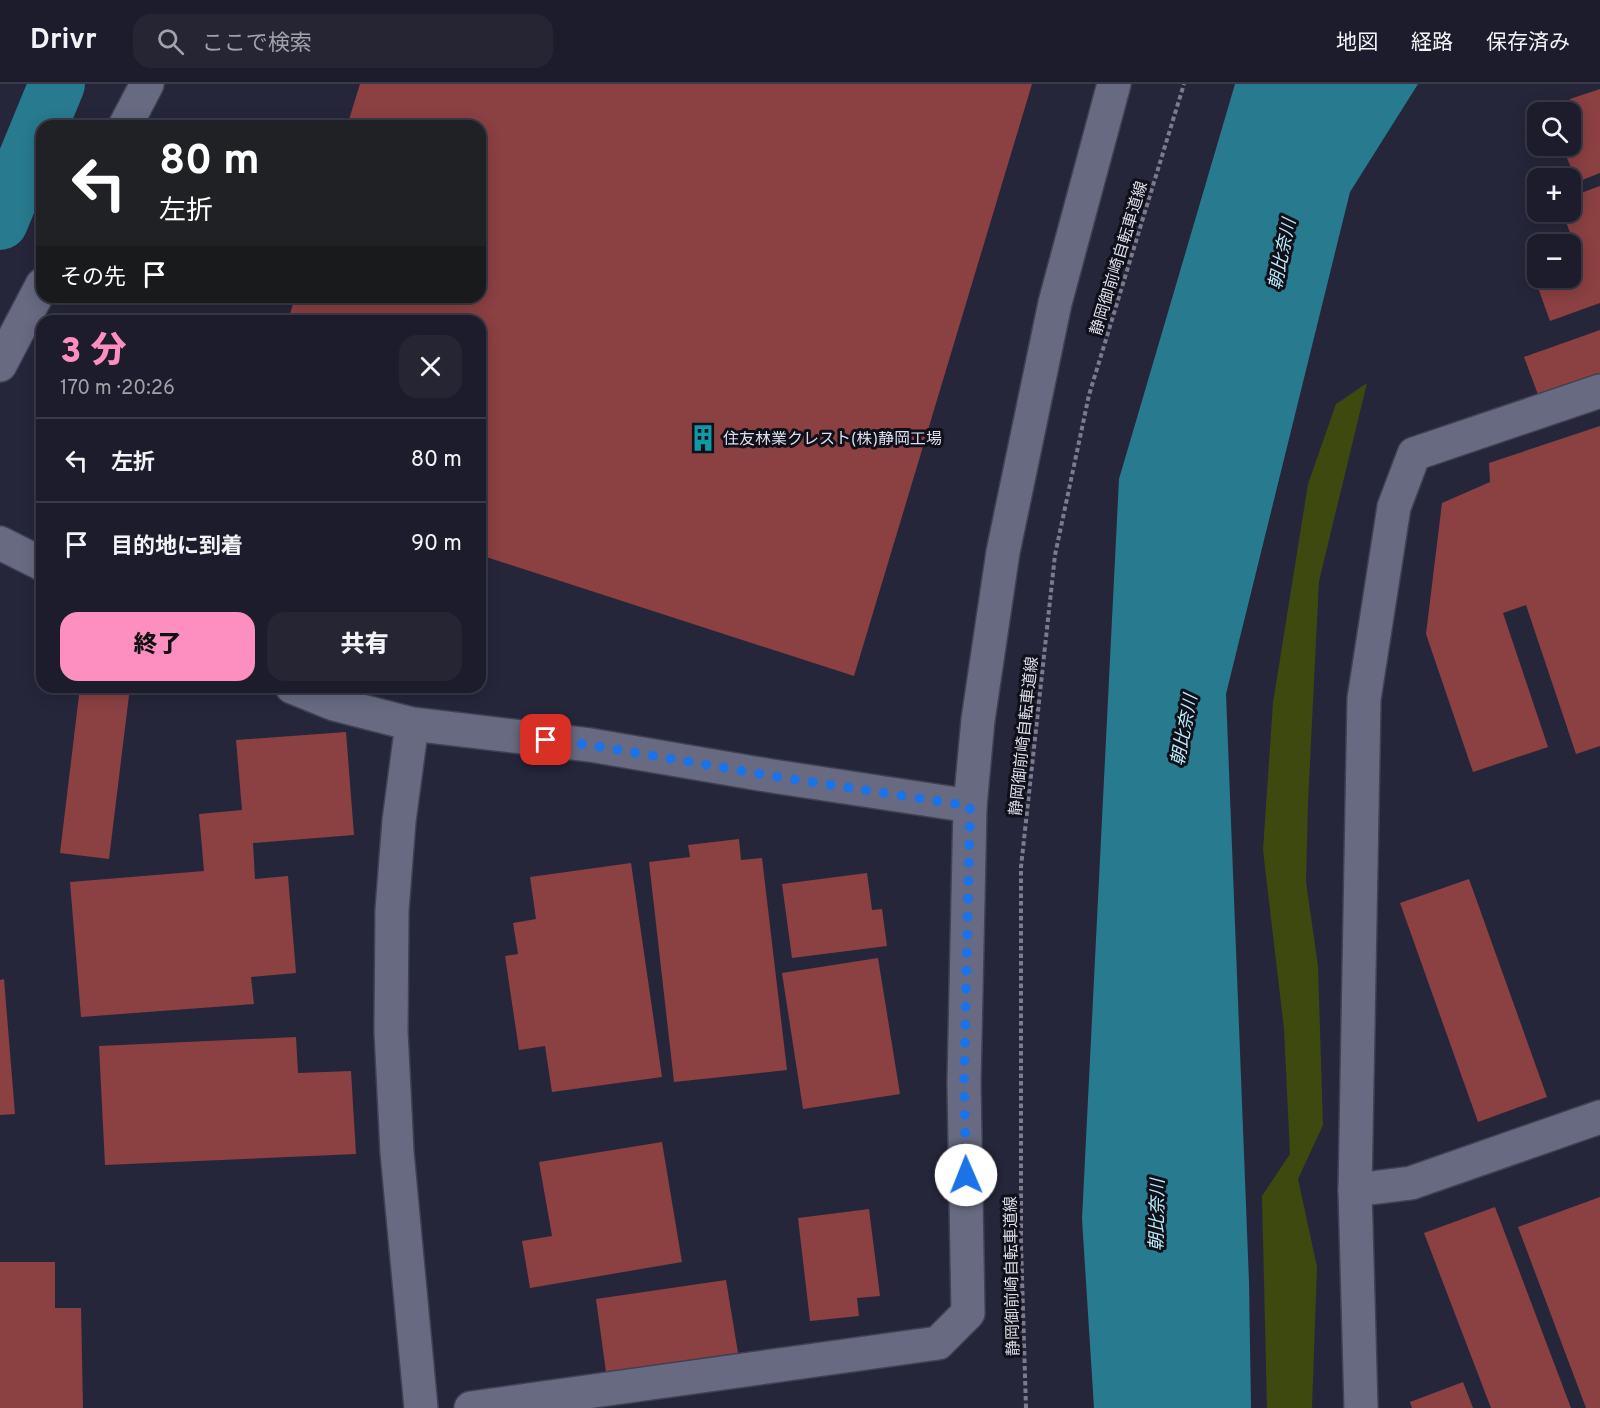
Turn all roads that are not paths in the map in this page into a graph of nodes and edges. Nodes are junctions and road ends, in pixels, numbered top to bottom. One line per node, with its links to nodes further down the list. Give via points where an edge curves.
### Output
1 (147, 84): 3 (street)
2 (1114, 84): 11 (street, via 1054,303 1005,541 978,720)
3 (128, 120)
4 (36, 296): 5 (street)
5 (0, 365)
6 (1600, 392): 13 (street, via 1414,454 1394,507 1365,699)
7 (0, 543): 8 (street)
8 (36, 561)
9 (307, 693): 10 (street)
10 (412, 724): 11 (street, via 590,745); 14 (street, via 392,910 391,1031 397,1152)
11 (970, 806): 15 (street, via 964,1083 968,1313 938,1343)
12 (1600, 1117): 13 (street, via 1411,1183)
13 (1355, 1190): 16 (street)
14 (421, 1408)
15 (471, 1408)
16 (1361, 1408)

